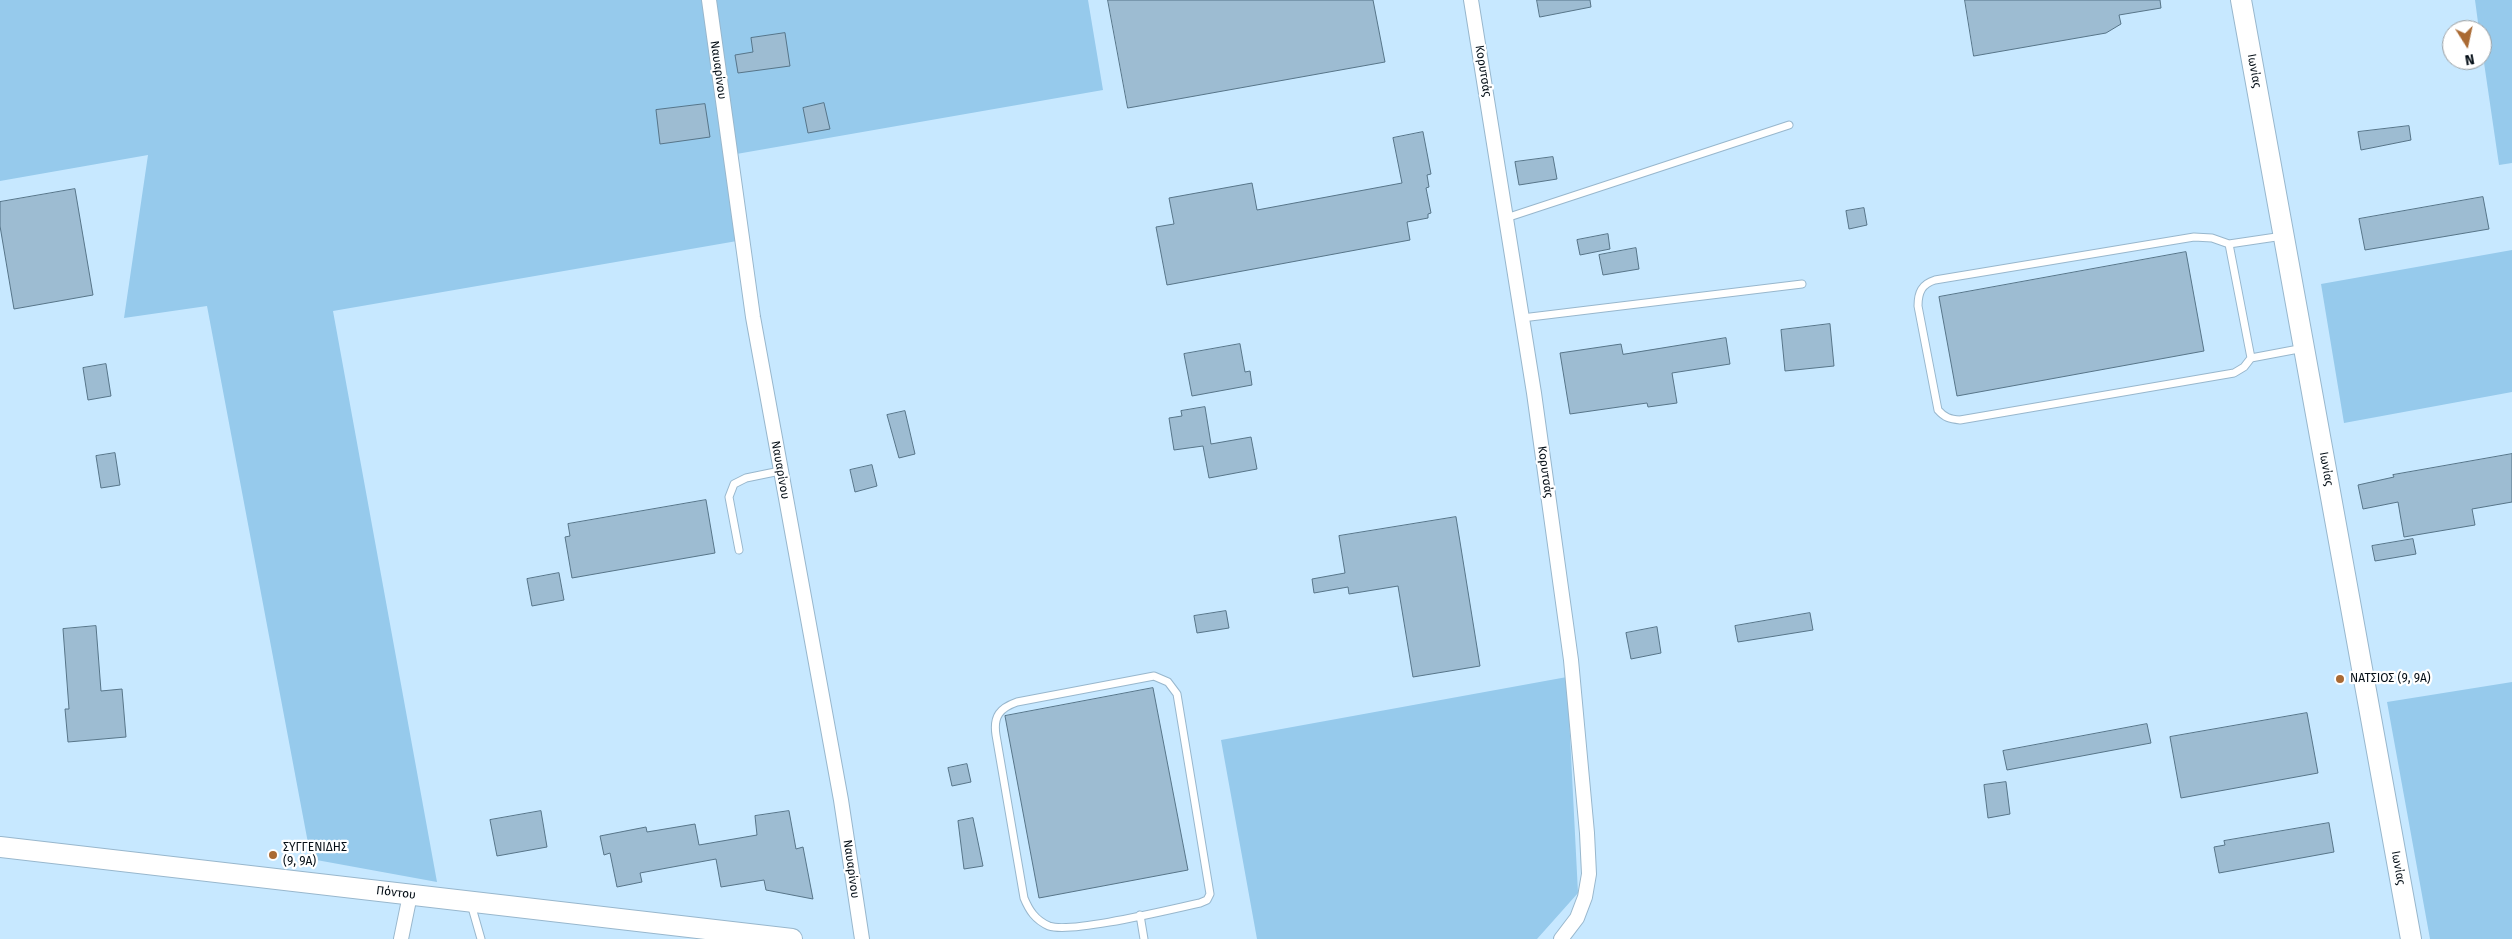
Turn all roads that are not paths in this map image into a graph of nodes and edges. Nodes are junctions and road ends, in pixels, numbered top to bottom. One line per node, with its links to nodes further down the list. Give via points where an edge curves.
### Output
1 (708, 0): 12 (street, Ναυαρίνου, via 752,317)
2 (1471, 0): 5 (street, Κορυτσάς)
3 (2241, 0): 6 (street, Ιωνίας)
4 (1789, 125): 5 (lane)
5 (1506, 218): 9 (street, Κορυτσάς)
6 (2284, 236): 7 (lane); 10 (street, Ιωνίας)
7 (2229, 244): 11 (lane); 11 (lane, via 2212,238 2194,237 1926,283 1920,290 1918,306 1938,410 1944,417 1960,420 2234,373)
8 (1802, 284): 9 (lane)
9 (1522, 318): 23 (street, Κορυτσάς, via 1571,660 1587,833 1585,897 1577,918)
10 (2304, 348): 11 (lane); 24 (street, Ιωνίας)
11 (2251, 358)
12 (780, 471): 13 (lane, via 746,478 734,484 729,497); 21 (street, Ναυαρίνου, via 841,800)
13 (739, 550)
14 (0, 847): 15 (street, Πόντου)
15 (410, 895): 16 (street, Πόντου); 18 (street)
16 (470, 902): 19 (lane); 20 (street, Πόντου)
17 (1140, 915): 17 (lane, via 1060,928 1049,926 1030,911 1024,898 994,724 996,717 1008,705 1154,676 1173,687 1177,694 1210,894 1200,903); 22 (lane)
18 (401, 939)
19 (481, 939)
20 (792, 939)
21 (862, 939)
22 (1144, 939)
23 (1561, 939)
24 (2411, 939)

